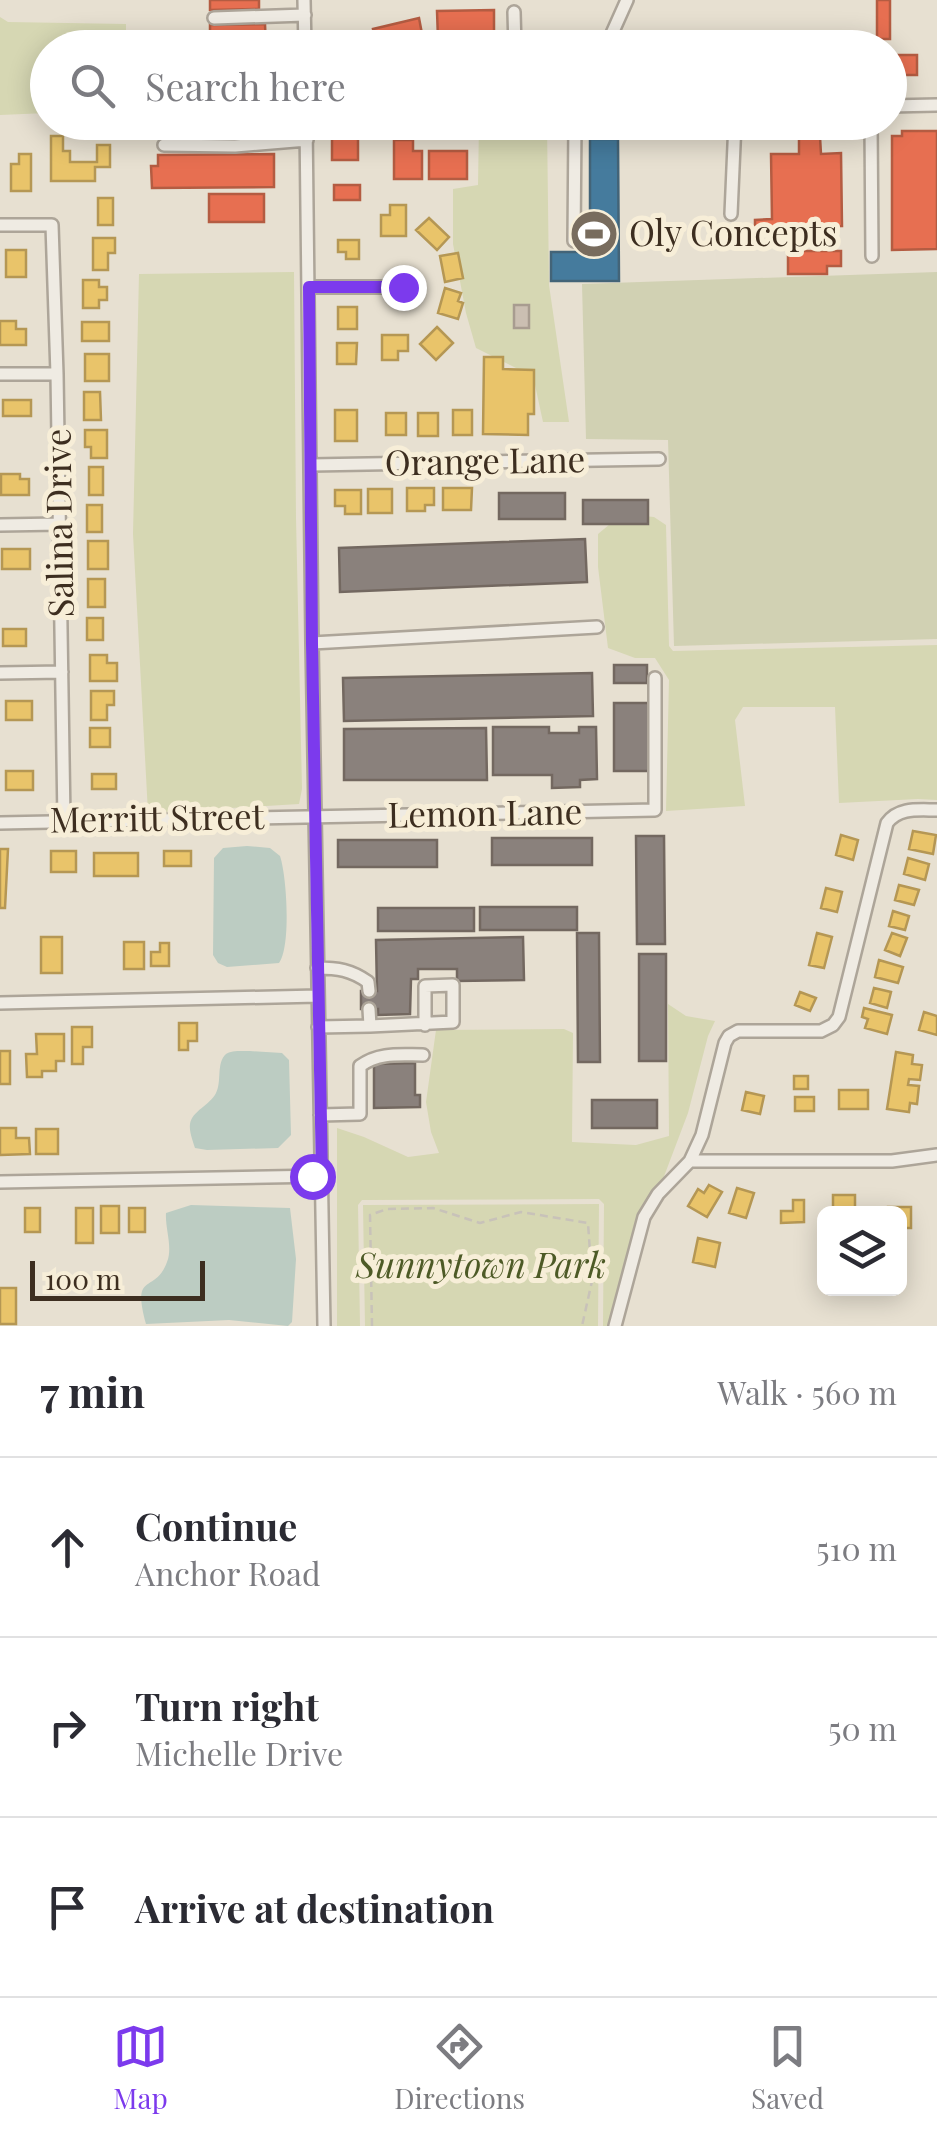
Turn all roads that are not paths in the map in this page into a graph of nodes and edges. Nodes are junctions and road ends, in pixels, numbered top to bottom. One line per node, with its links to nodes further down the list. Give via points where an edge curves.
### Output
1 (304, 0): 4 (street)
2 (627, 0): 8 (street)
3 (514, 12): 7 (street)
4 (305, 15): 5 (street); 6 (street)
5 (214, 18)
6 (305, 30)
7 (514, 30)
8 (614, 30)
9 (937, 105): 10 (street)
10 (907, 106)
11 (172, 140): 12 (street, via 169,145 235,146)
12 (306, 140): 20 (street)
13 (575, 140): 18 (street)
14 (734, 140): 16 (street)
15 (871, 140): 19 (street)
16 (731, 214)
17 (0, 226): 23 (street, Salina Drive, via 52,225)
18 (574, 241)
19 (872, 256)
20 (309, 287): 21 (street); 25 (street)
21 (403, 287)
22 (0, 374): 23 (street)
23 (57, 374): 26 (street, Salina Drive)
24 (660, 459): 25 (street, Orange Lane)
25 (311, 465): 29 (street)
26 (60, 524): 27 (street); 30 (street, Salina Drive)
27 (0, 525)
28 (597, 627): 29 (street)
29 (312, 644): 34 (street)
30 (62, 672): 31 (street); 35 (street, Salina Drive)
31 (0, 673)
32 (655, 678): 34 (street, Lemon Lane, via 655,810)
33 (937, 810): 48 (street, via 906,810 887,823 833,1025 729,1036)
34 (315, 816): 35 (street, Merritt Street); 37 (street)
35 (64, 821): 36 (street, Merritt Street)
36 (0, 823)
37 (317, 968): 38 (street, via 356,973); 39 (street)
38 (369, 991)
39 (318, 996): 40 (street); 44 (street)
40 (0, 1003)
41 (370, 1009): 43 (street)
42 (426, 1024): 43 (street)
43 (370, 1026): 44 (street)
44 (318, 1027): 46 (street)
45 (423, 1055): 46 (street, via 381,1054 364,1062 360,1114)
46 (320, 1115): 49 (street)
47 (936, 1153): 48 (street, via 892,1160)
48 (690, 1161): 52 (street, via 644,1217)
49 (322, 1176): 50 (street); 51 (street)
50 (0, 1182)
51 (324, 1326)
52 (615, 1326)

